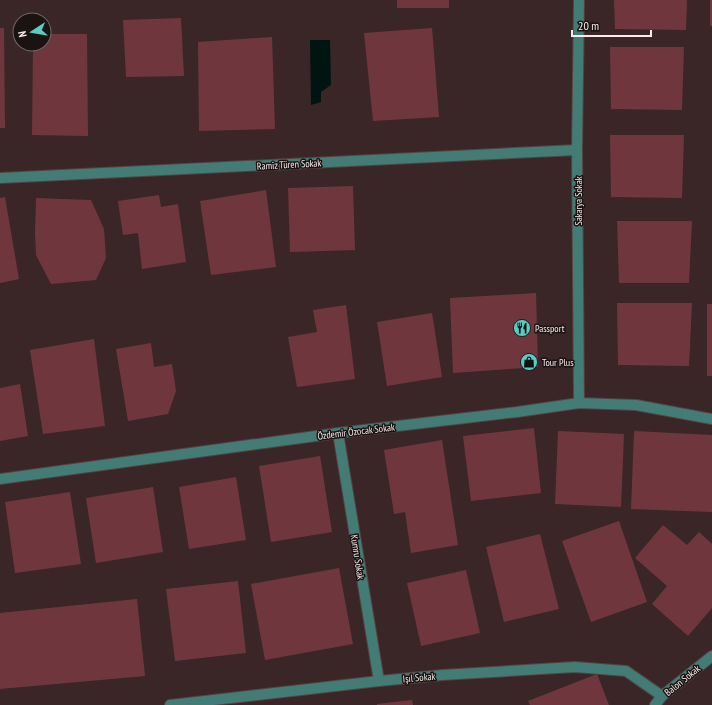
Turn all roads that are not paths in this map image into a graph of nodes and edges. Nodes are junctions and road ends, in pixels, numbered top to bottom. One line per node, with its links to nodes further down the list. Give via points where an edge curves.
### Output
1 (579, 0): 2 (street, Sakarya Sokak)
2 (578, 150): 3 (street, Ramiz Türen Sokak); 4 (street, Sakarya Sokak)
3 (0, 178)
4 (579, 403): 5 (street, Özdemir Özocak Sokak, via 636,405); 6 (street, Özdemir Özocak Sokak)
5 (712, 419)
6 (338, 433): 7 (street, Özdemir Özocak Sokak); 9 (street, Kumru Sokak)
7 (0, 478)
8 (712, 656): 10 (street, Balon Sokak)
9 (379, 681): 10 (street, Işıl Sokak, via 575,667 626,671); 11 (street, Işıl Sokak)
10 (662, 696): 12 (street, Balon Sokak)
11 (170, 705)
12 (655, 705)

